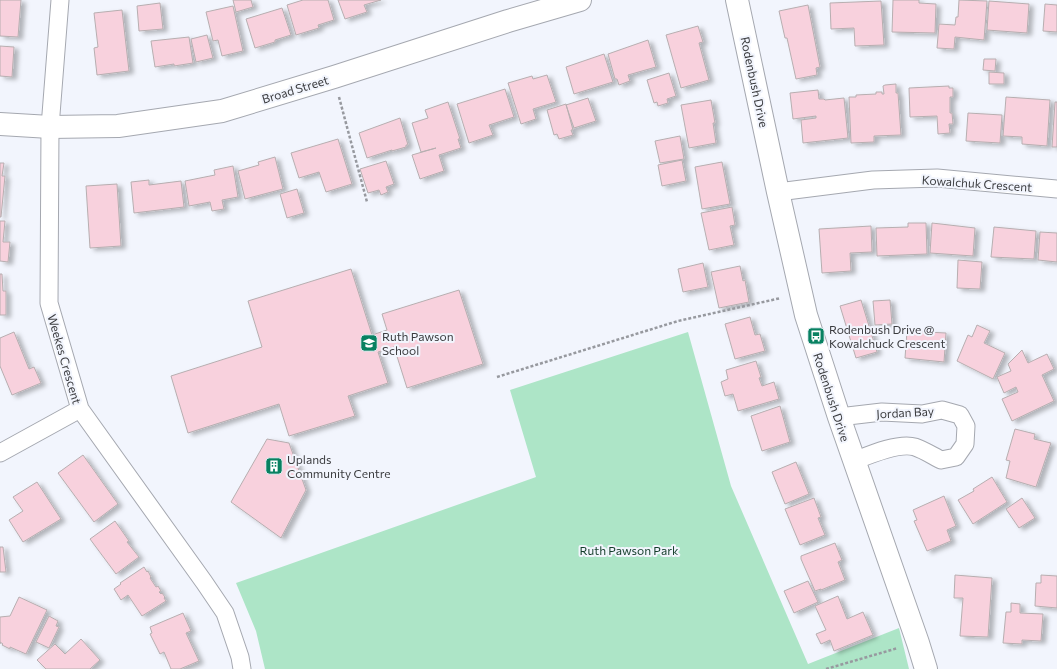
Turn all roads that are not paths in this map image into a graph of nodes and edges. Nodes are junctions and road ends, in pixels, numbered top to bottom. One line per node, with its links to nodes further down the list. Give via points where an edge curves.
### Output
1 (60, 0): 5 (street, Weekes Crescent)
2 (580, 0): 5 (street, Broad Street, via 222,111 118,126)
3 (737, 0): 7 (street, Rodenbush Drive)
4 (0, 124): 5 (street, Broad Street)
5 (50, 128): 8 (street, Weekes Crescent, via 49,303)
6 (1057, 189): 7 (street, Kowalchuk Crescent, via 937,178 873,180)
7 (778, 192): 9 (street, Rodenbush Drive, via 806,315)
8 (80, 409): 10 (street); 12 (street, Weekes Crescent, via 225,613)
9 (838, 417): 11 (street, Rodenbush Drive); 11 (street, Jordan Bay, via 882,412 922,414 942,410 960,415 966,426 965,444 956,457 941,460 914,446 877,452)
10 (0, 453)
11 (854, 461): 13 (street, Rodenbush Drive)
12 (242, 669)
13 (926, 669)

